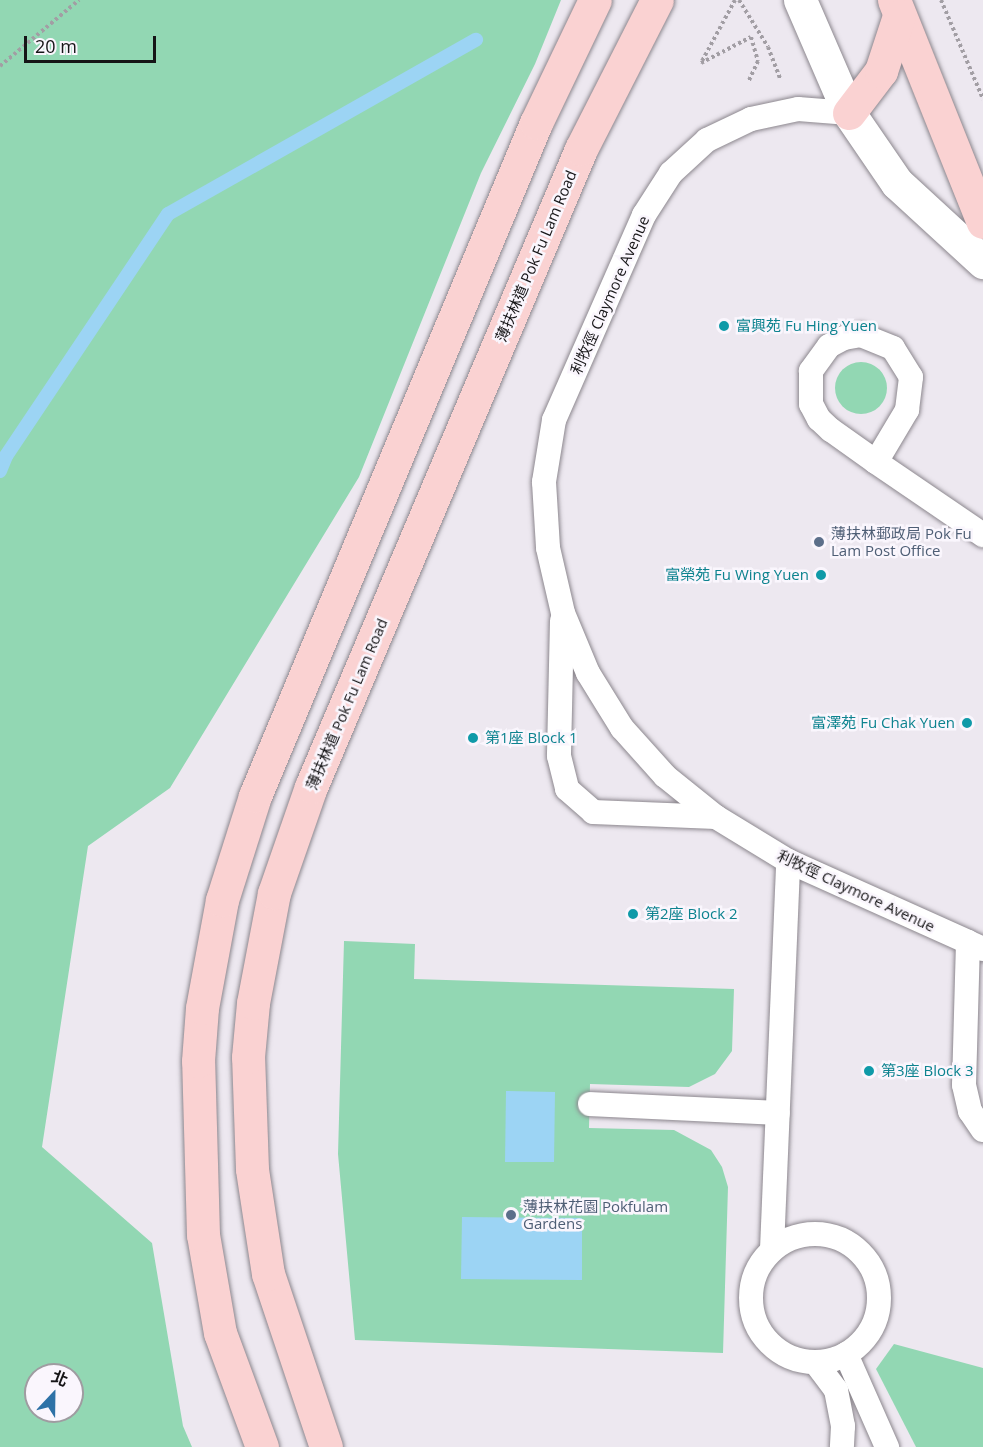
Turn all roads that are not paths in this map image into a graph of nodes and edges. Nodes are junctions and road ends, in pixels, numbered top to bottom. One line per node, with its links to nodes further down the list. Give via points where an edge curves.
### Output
1 (595, 0): 20 (main road, via 536,123 255,796 222,900 202,1008 198,1061 203,1235 220,1333)
2 (657, 0): 21 (main road, 薄扶林道 Pok Fu Lam Road, via 581,149 311,787 274,893 253,1003 249,1057 252,1169 258,1223 273,1293)
3 (800, 0): 5 (street)
4 (897, 8): 5 (main road, via 881,71); 6 (main road)
5 (849, 113): 7 (street, via 897,183); 10 (lane, 利牧徑 Claymore Avenue, via 798,109 751,119 716,136 671,173 644,215 554,420 544,482 548,548)
6 (983, 222)
7 (983, 262)
8 (876, 462): 8 (lane, via 831,430 811,404 811,371 823,352 844,338 861,335 893,348 911,377 907,410); 9 (lane)
9 (983, 535)
10 (563, 613): 11 (lane, 利牧徑 Claymore Avenue, via 588,673 622,728 665,776); 11 (lane, 利牧徑 Claymore Avenue, via 559,756 567,789 593,812)
11 (716, 817): 12 (lane, 利牧徑 Claymore Avenue)
12 (788, 861): 13 (lane, 利牧徑 Claymore Avenue); 15 (lane)
13 (975, 946): 16 (lane, 利牧徑 Claymore Avenue, via 964,1085 970,1111)
14 (590, 1104): 15 (lane)
15 (778, 1113): 17 (lane)
16 (983, 1130)
17 (772, 1249): 18 (lane, via 791,1238 823,1235 853,1246 868,1262 877,1281 879,1302 874,1323 863,1341); 19 (lane, via 758,1266 750,1287 751,1310 759,1331 774,1348 793,1359)
18 (846, 1354): 19 (lane); 23 (lane)
19 (815, 1362): 22 (lane, via 836,1390 843,1425)
20 (262, 1447)
21 (326, 1447)
22 (842, 1447)
23 (887, 1447)

